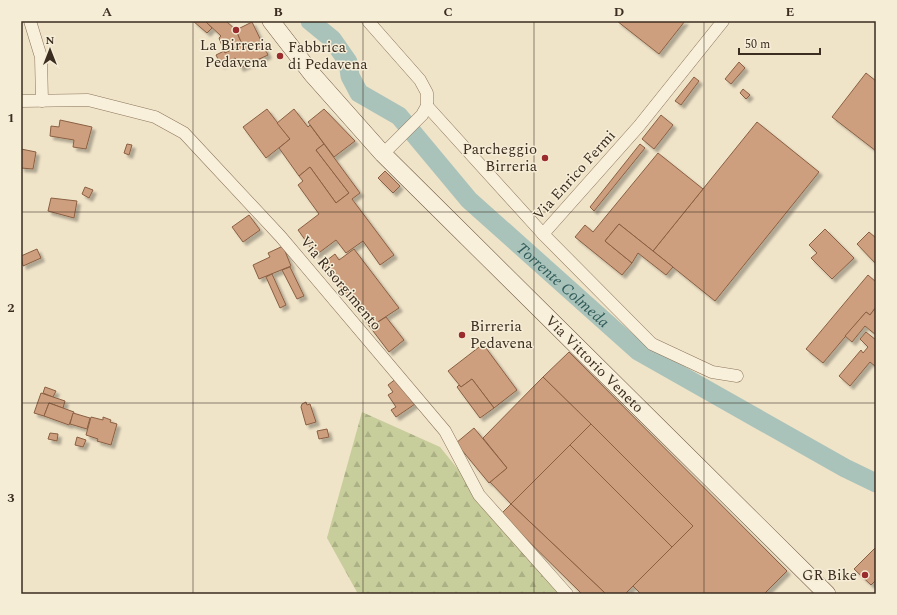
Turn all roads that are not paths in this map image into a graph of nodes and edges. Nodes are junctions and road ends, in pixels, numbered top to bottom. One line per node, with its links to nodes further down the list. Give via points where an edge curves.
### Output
1 (30, 21): 6 (street, via 41,57)
2 (271, 21): 8 (main road, Via Vittorio Veneto, via 312,74)
3 (368, 21): 7 (street, via 424,86 427,93)
4 (723, 21): 9 (street, Via Enrico Fermi, via 639,126)
5 (21, 101): 6 (street, Via Risorgimento)
6 (42, 101): 11 (street, Via Risorgimento, via 88,100 155,117 184,133 281,237 445,431 479,495)
7 (425, 111): 8 (street); 9 (street, Via Enrico Fermi)
8 (383, 154): 12 (main road, Via Vittorio Veneto)
9 (543, 234): 10 (street, via 652,344 712,372)
10 (737, 376)
11 (567, 594)
12 (827, 594)

